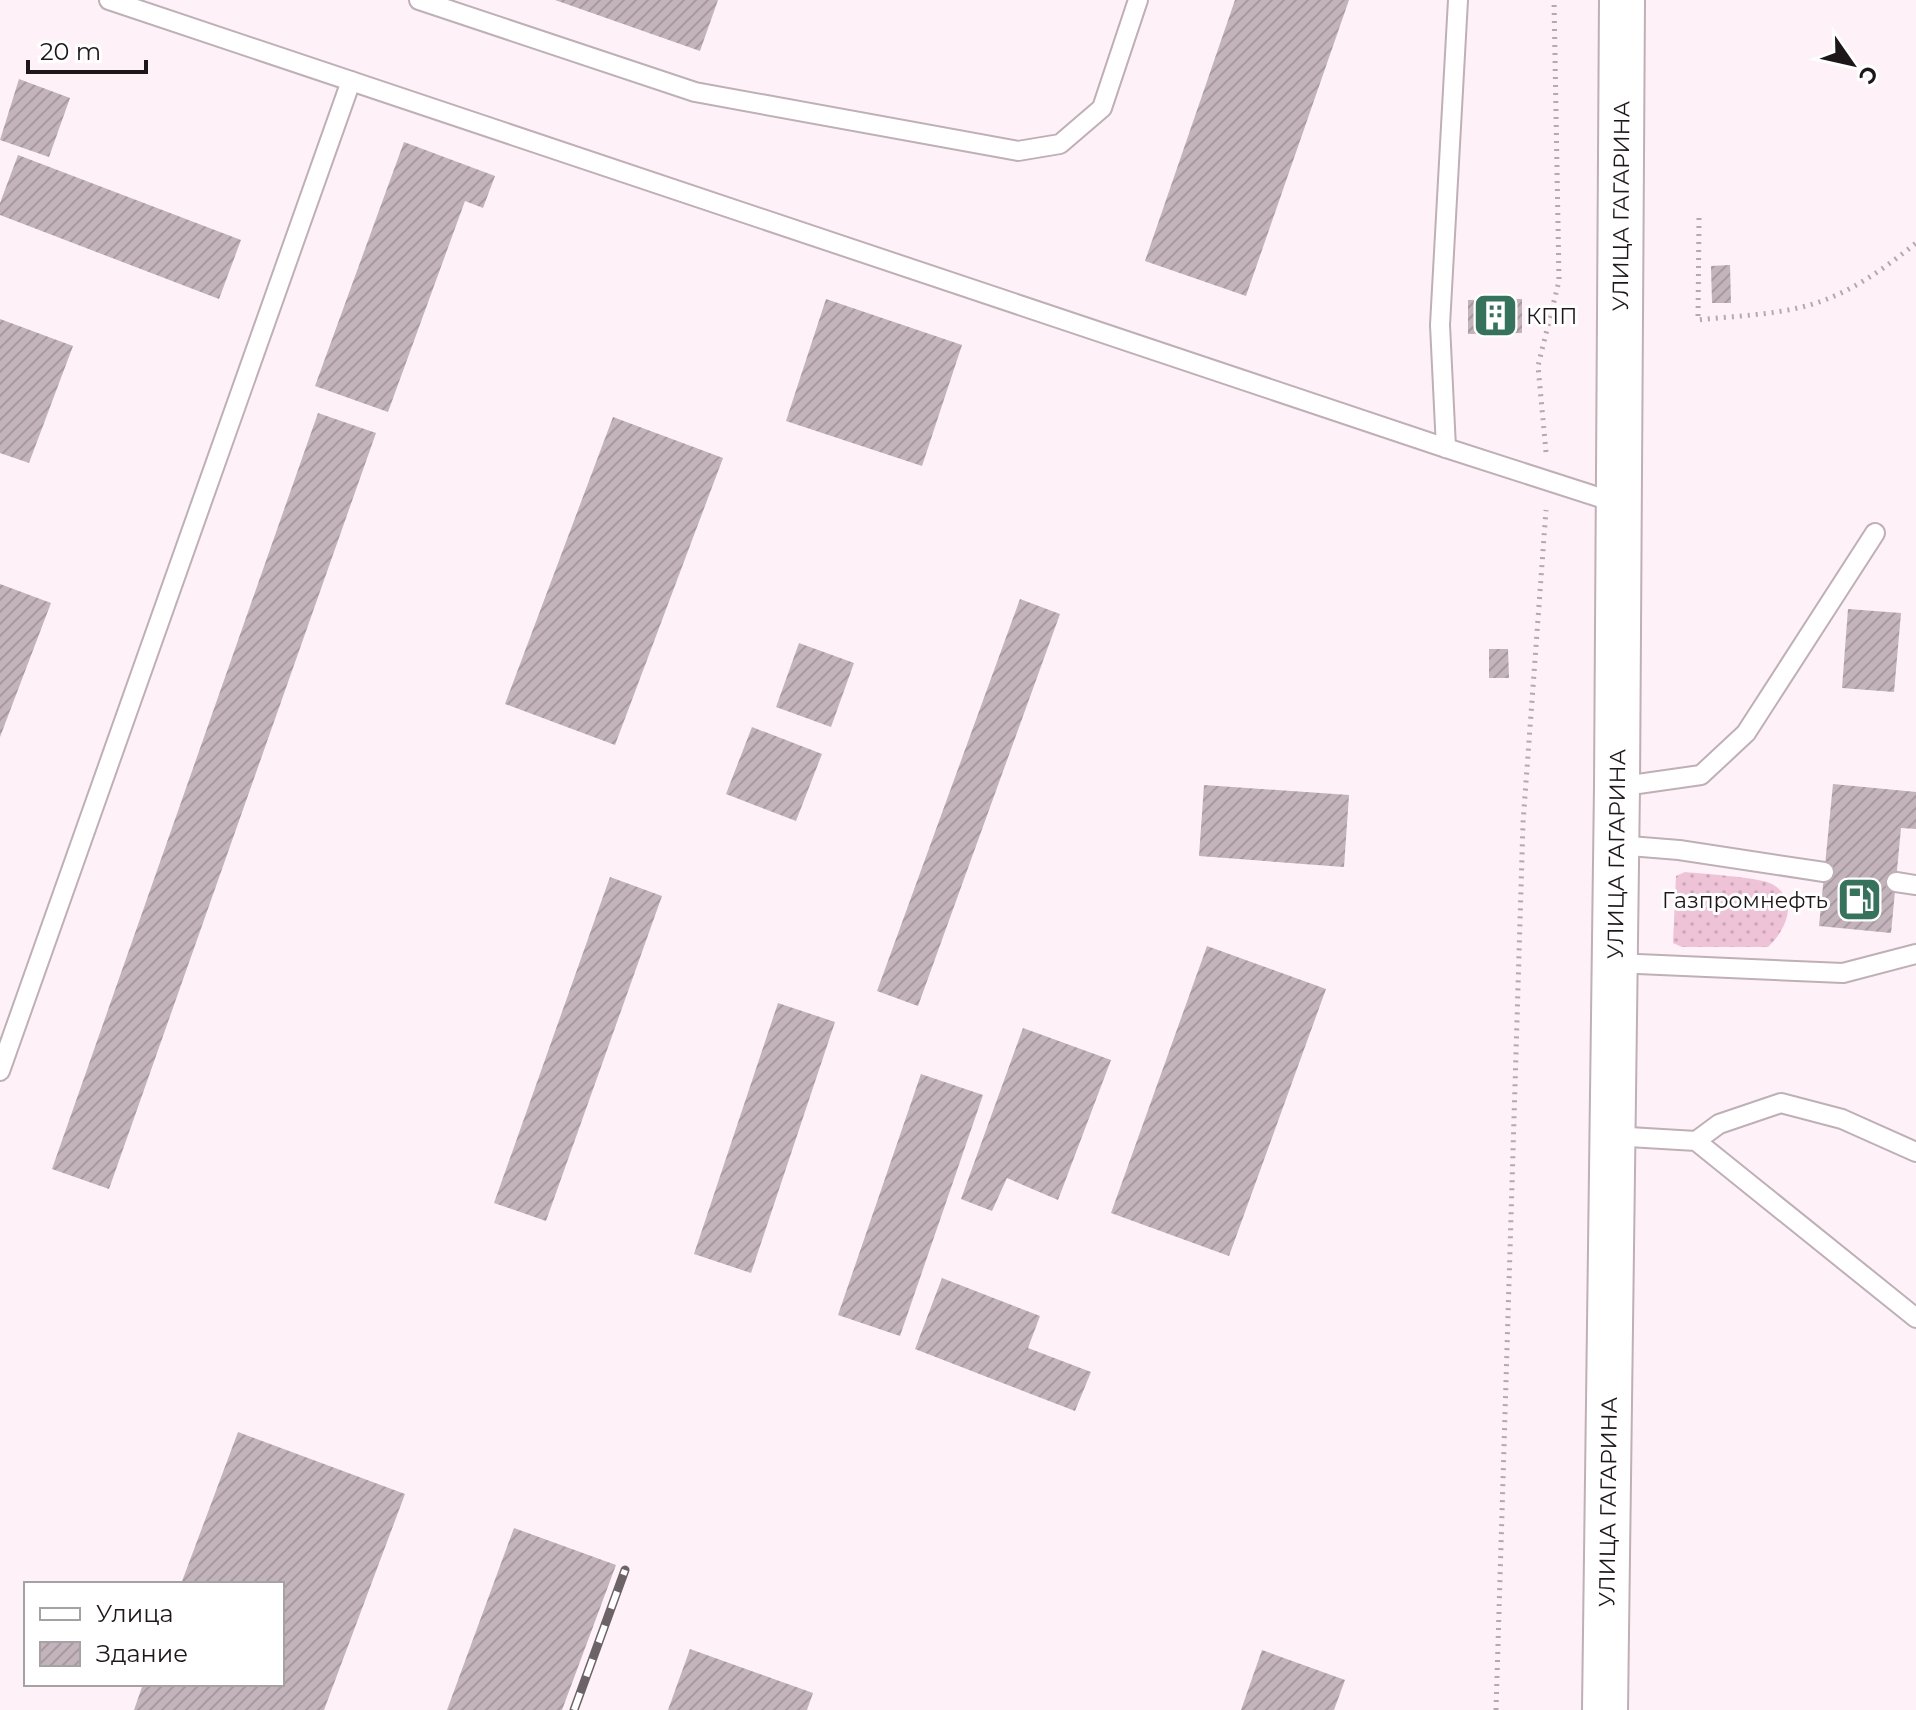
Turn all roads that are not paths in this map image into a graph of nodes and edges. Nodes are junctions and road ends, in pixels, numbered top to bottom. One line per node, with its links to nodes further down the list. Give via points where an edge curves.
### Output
1 (109, 0): 6 (lane)
2 (419, 0): 3 (lane, via 695,92 1018,151 1060,144 1102,108)
3 (1138, 0)
4 (1458, 0): 7 (lane, via 1440,325)
5 (1622, 0): 8 (main road, УЛИЦА ГАГАРИНА)
6 (351, 81): 7 (lane); 17 (lane)
7 (1446, 448): 8 (lane)
8 (1620, 504): 10 (main road, УЛИЦА ГАГАРИНА)
9 (1875, 533): 10 (lane, via 1746,733 1701,775)
10 (1617, 787): 11 (main road, УЛИЦА ГАГАРИНА)
11 (1617, 845): 12 (lane); 16 (main road, УЛИЦА ГАГАРИНА)
12 (1824, 872)
13 (1896, 882): 14 (lane)
14 (1916, 885)
15 (1916, 954): 16 (lane, via 1843,973)
16 (1615, 963): 18 (main road, УЛИЦА ГАГАРИНА)
17 (0, 1071)
18 (1612, 1136): 19 (lane); 22 (main road, УЛИЦА ГАГАРИНА)
19 (1696, 1141): 20 (lane, via 1719,1124 1781,1103 1842,1119); 21 (lane)
20 (1916, 1152)
21 (1916, 1318)
22 (1605, 1710)

